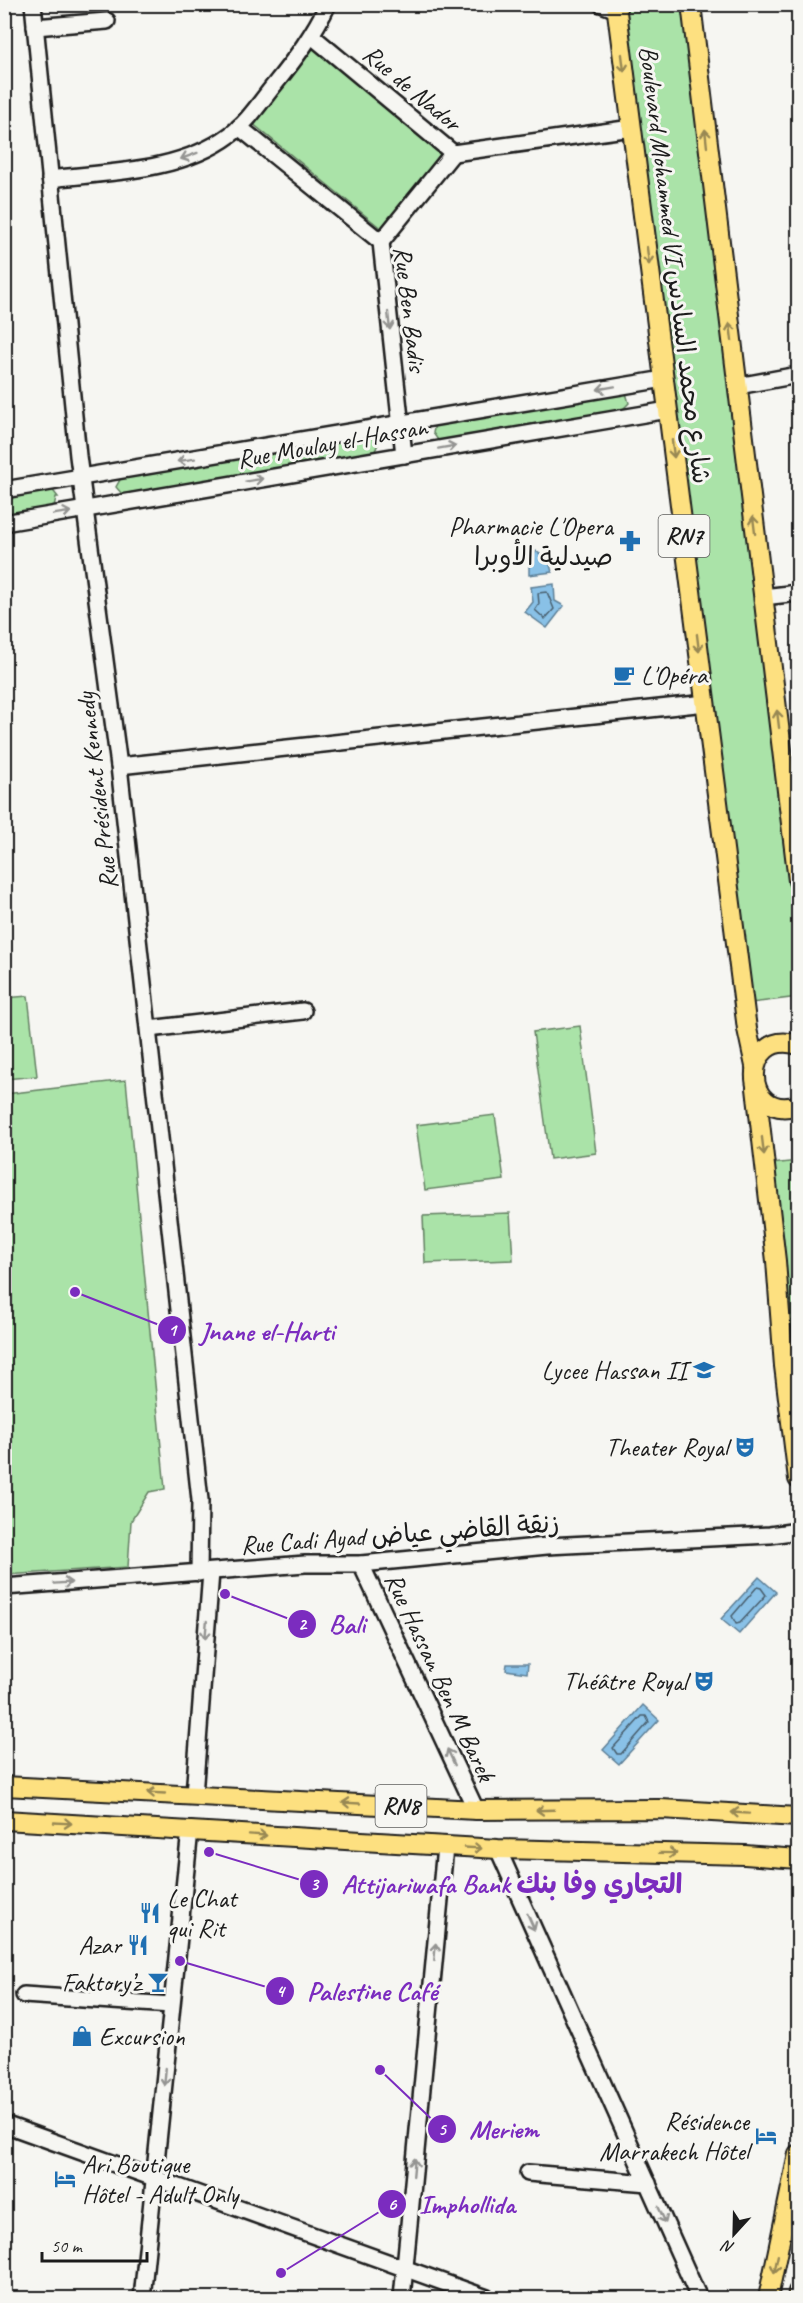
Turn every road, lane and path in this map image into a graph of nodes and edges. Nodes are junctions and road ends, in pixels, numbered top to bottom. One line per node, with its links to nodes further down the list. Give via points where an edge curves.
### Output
1 (33, 4): 6 (street, Rue Président Kennedy)
2 (328, 4): 7 (street)
3 (691, 4): 15 (main road, Boulevard Mohammed VI شارع محمد السادس, one-way to 3)
4 (611, 6): 9 (main road, Boulevard Mohammed VI شارع محمد السادس / RN7, one-way to 9)
5 (107, 21): 6 (street)
6 (35, 27): 11 (street, Rue Président Kennedy)
7 (312, 36): 8 (street); 10 (street, Rue de Nador)
8 (239, 127): 11 (street, one-way to 11, via 212,147 174,161); 12 (street, Rue Ben Badis)
9 (632, 128): 10 (street, Rue de Nador); 14 (main road, Boulevard Mohammed VI شارع محمد السادس / RN7, one-way to 14)
10 (453, 153): 12 (street)
11 (50, 179): 19 (street, Rue Président Kennedy)
12 (381, 242): 17 (street, Rue Ben Badis, one-way to 17)
13 (798, 375): 15 (street)
14 (664, 379): 16 (main road, Boulevard Mohammed VI شارع محمد السادس / RN7); 17 (street, Rue Moulay el-Hassan, one-way to 17)
15 (738, 386): 24 (main road, Boulevard Mohammed VI شارع محمد السادس, one-way to 15)
16 (668, 410): 18 (street, Rue Moulay el-Hassan, one-way to 16); 25 (main road, Boulevard Mohammed VI شارع محمد السادس / RN7, one-way to 25)
17 (400, 424): 18 (street, Rue Ben Badis); 19 (street, Rue Moulay el-Hassan, one-way to 19)
18 (404, 455): 21 (street, Rue Moulay el-Hassan, one-way to 18)
19 (80, 478): 20 (street, Rue Moulay el-Hassan); 21 (street, Rue Président Kennedy)
20 (4, 490)
21 (85, 509): 22 (street, Rue Moulay el-Hassan, one-way to 21); 26 (street, Rue Président Kennedy)
22 (4, 523)
23 (798, 593): 24 (street)
24 (763, 597): 27 (main road, Boulevard Mohammed VI شارع محمد السادس, one-way to 24)
25 (706, 704): 26 (street); 31 (main road, Boulevard Mohammed VI شارع محمد السادس / RN7)
26 (119, 766): 29 (street, Rue Président Kennedy)
27 (798, 881)
28 (303, 1011): 29 (street)
29 (149, 1029): 37 (street, Rue Président Kennedy)
30 (798, 1046): 31 (main road, via 774,1045)
31 (755, 1066): 32 (main road, RN7)
32 (756, 1088): 33 (main road, via 773,1105); 34 (main road, RN7, one-way to 34)
33 (798, 1105)
34 (798, 1479)
35 (798, 1531): 36 (street, Rue Cadi Ayad زنقة القاضي عياض, via 547,1546)
36 (361, 1564): 37 (street, Rue Cadi Ayad زنقة القاضي عياض); 41 (street, Rue Hassan Ben M Barek, one-way to 36)
37 (205, 1572): 38 (street, Rue Cadi Ayad زنقة القاضي عياض, one-way to 37); 40 (street, Rue Président Kennedy, one-way to 40)
38 (4, 1587)
39 (4, 1786): 40 (main road, RN8, one-way to 39)
40 (194, 1795): 41 (main road, RN8, one-way to 40)
41 (476, 1810): 42 (main road, RN8, one-way to 41, via 661,1809)
42 (798, 1817)
43 (4, 1820): 44 (main road, RN8, one-way to 44)
44 (190, 1830): 45 (main road, RN8, one-way to 45); 49 (street)
45 (445, 1847): 46 (main road, RN8, one-way to 46); 55 (street, one-way to 45)
46 (498, 1850): 47 (main road, RN8, one-way to 47); 54 (street, one-way to 54)
47 (798, 1859)
48 (24, 1995): 49 (street)
49 (171, 2005): 53 (street, one-way to 53)
50 (4, 2124): 53 (street)
51 (798, 2154): 61 (main road, one-way to 61)
52 (528, 2173): 54 (street)
53 (155, 2176): 55 (street); 57 (street)
54 (648, 2183): 60 (street, one-way to 60)
55 (405, 2267): 58 (street); 59 (street)
56 (798, 2292): 62 (main road)
57 (142, 2298)
58 (402, 2298)
59 (487, 2298)
60 (699, 2298)
61 (768, 2298)
62 (797, 2298)

